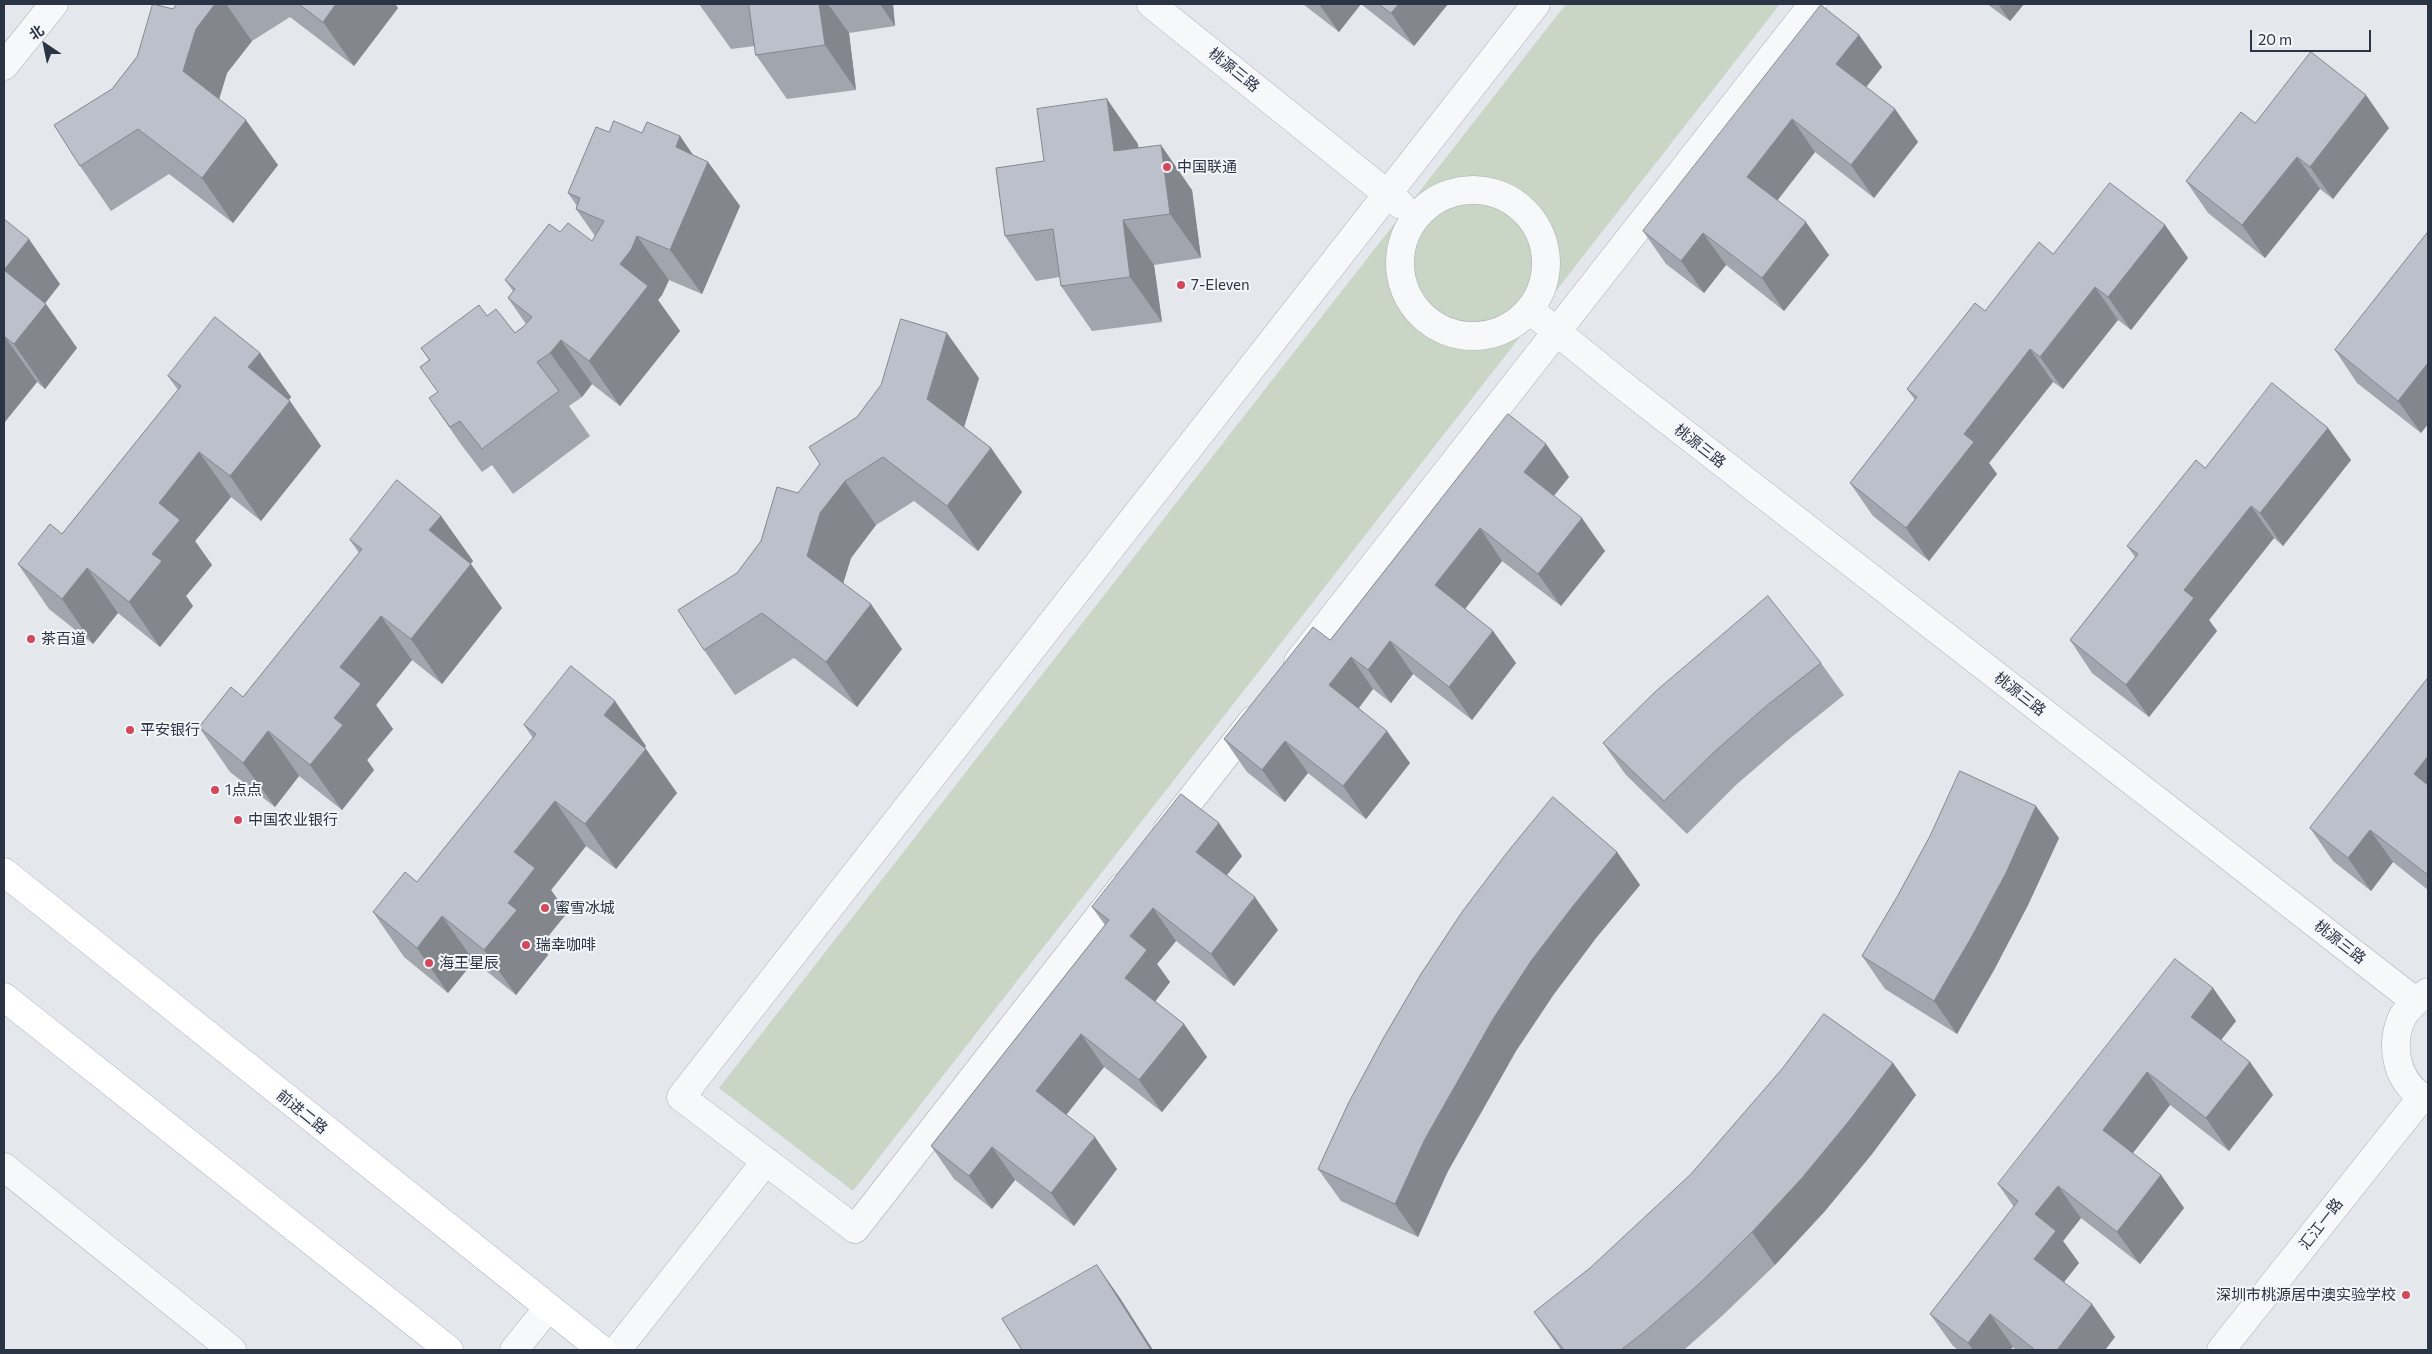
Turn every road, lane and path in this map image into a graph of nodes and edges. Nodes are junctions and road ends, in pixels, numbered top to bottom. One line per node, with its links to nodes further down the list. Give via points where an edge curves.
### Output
1 (54, 4): 5 (street)
2 (1151, 4): 6 (street, 桃源三路)
3 (1536, 4): 6 (street)
4 (1813, 4): 9 (street)
5 (4, 66)
6 (1388, 193): 7 (street, 桃源三路); 14 (street, via 681,1098)
7 (1417, 218): 8 (street, via 1410,225 1401,247 1400,271 1407,294 1420,314 1440,328 1462,336 1486,335 1510,326); 8 (street, via 1425,207 1446,194 1470,190 1494,192 1516,203 1533,220 1544,242 1547,267 1541,290)
8 (1530, 310): 9 (street, 桃源三路)
9 (1557, 332): 12 (street, 桃源三路); 14 (street, via 856,1229)
10 (4, 872): 16 (main road, 前进二路)
11 (4, 997): 18 (main road)
12 (2422, 997): 13 (street, via 2404,1015 2396,1032 2396,1051 2399,1068 2409,1085)
13 (2425, 1099): 22 (street, 汇江一路)
14 (766, 1161): 21 (street)
15 (4, 1167): 17 (street)
16 (548, 1308): 19 (street); 20 (main road, 前进二路)
17 (232, 1350)
18 (449, 1350)
19 (514, 1350)
20 (602, 1350)
21 (617, 1350)
22 (2222, 1350)

